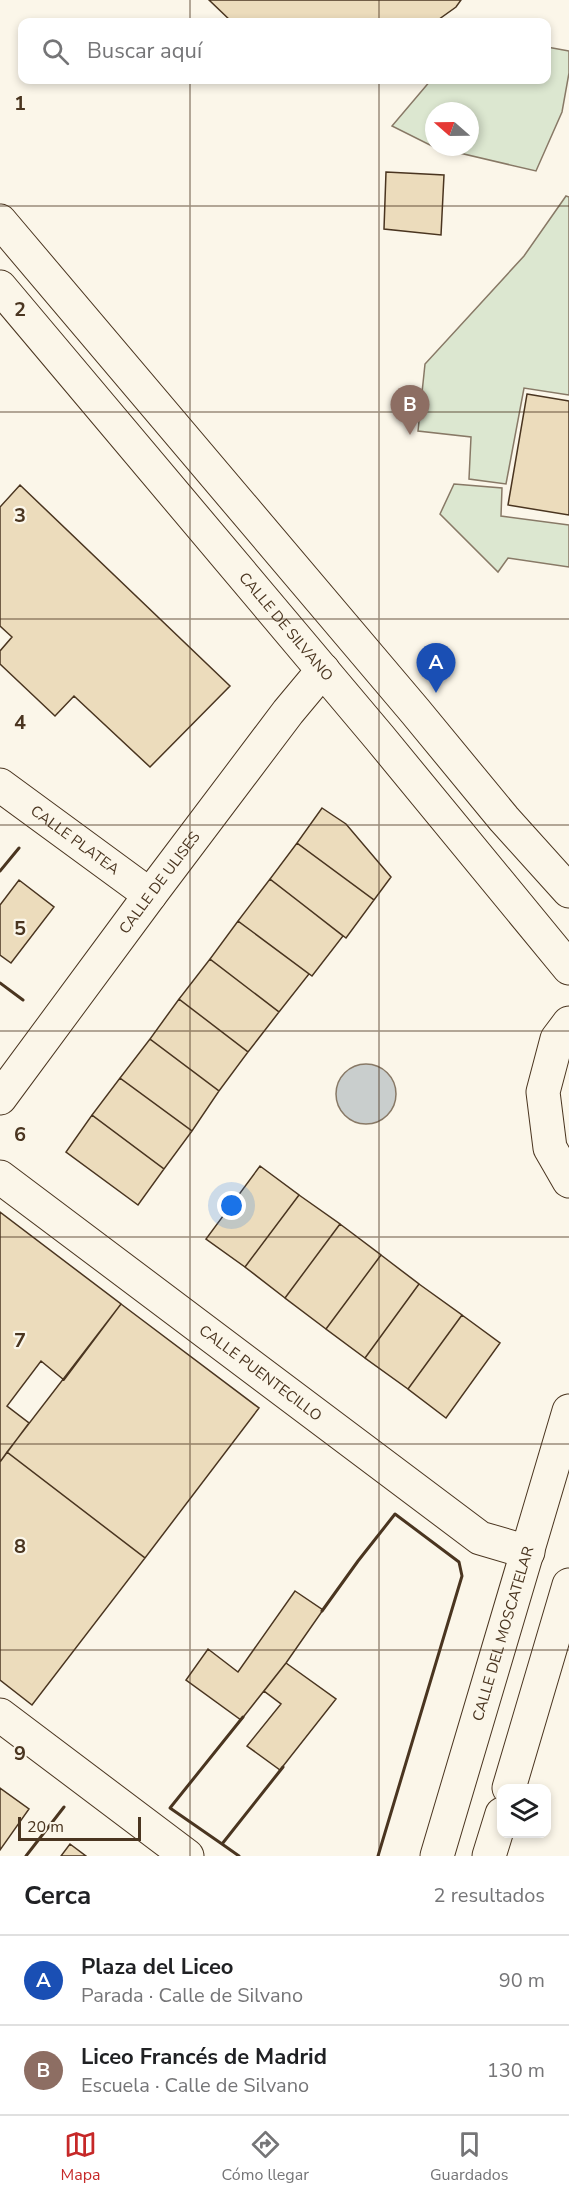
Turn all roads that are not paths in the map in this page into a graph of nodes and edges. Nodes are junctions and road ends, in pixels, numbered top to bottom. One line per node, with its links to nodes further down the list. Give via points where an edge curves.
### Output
1 (0, 221): 5 (street)
2 (0, 286): 3 (street, CALLE DE SILVANO)
3 (323, 670): 6 (street, CALLE DE ULISES); 7 (street, CALLE DE SILVANO)
4 (0, 785): 6 (street, CALLE PLATEA)
5 (569, 891)
6 (150, 895): 9 (street, CALLE DE ULISES)
7 (569, 968)
8 (569, 1023): 11 (street, via 557,1039 543,1092 550,1148)
9 (0, 1098)
10 (0, 1177): 13 (street, CALLE PUENTECILLO, via 480,1538)
11 (569, 1181)
12 (569, 1412): 13 (street, CALLE DEL MOSCATELAR)
13 (528, 1552): 19 (street, CALLE DEL MOSCATELAR)
14 (569, 1586): 16 (street)
15 (0, 1715): 18 (street)
16 (510, 1784)
17 (497, 1828): 20 (street)
18 (187, 1856)
19 (437, 1856)
20 (489, 1856)

